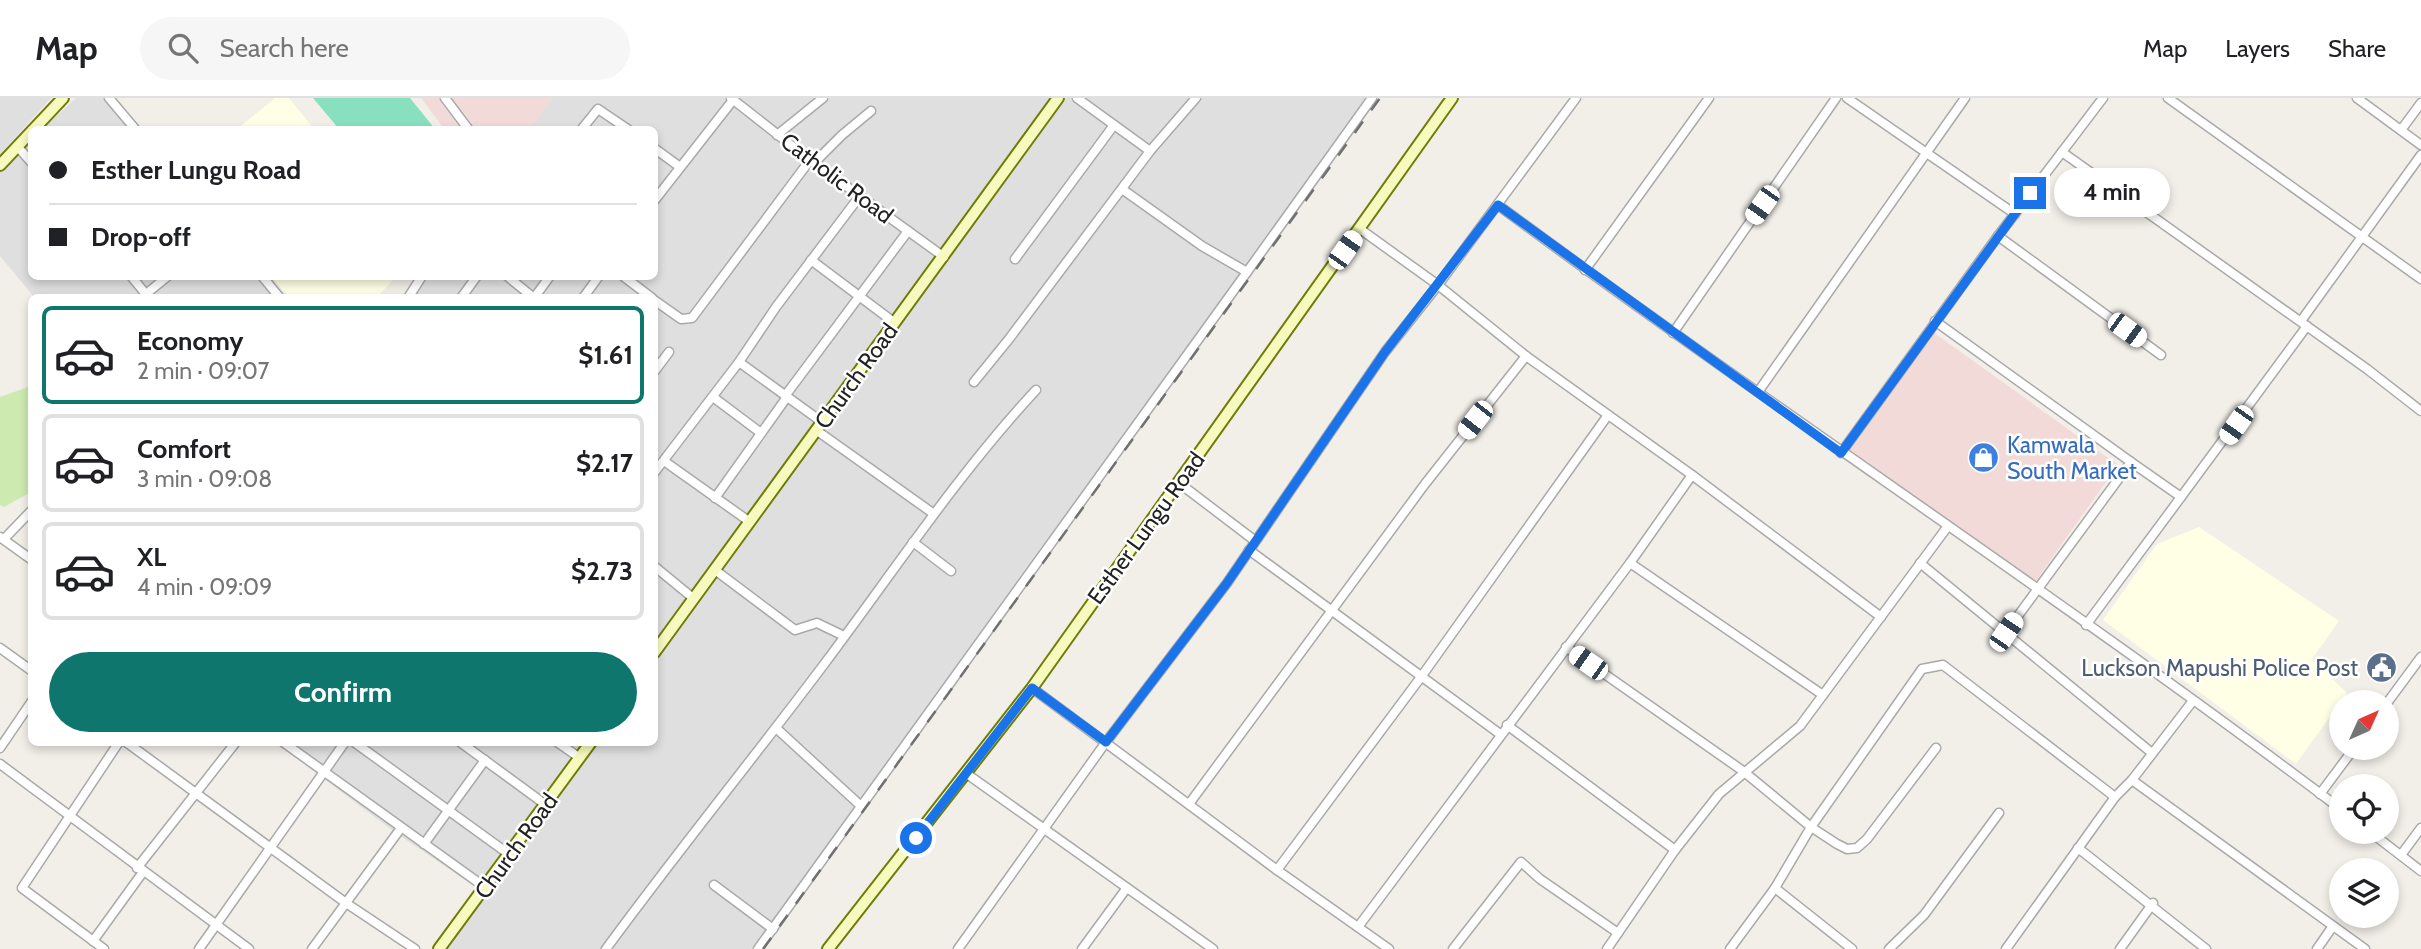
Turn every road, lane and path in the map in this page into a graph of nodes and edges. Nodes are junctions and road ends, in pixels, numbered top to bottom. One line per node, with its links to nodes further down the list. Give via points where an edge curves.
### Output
1 (64, 98): 22 (street)
2 (109, 98): 23 (street)
3 (445, 98): 24 (street)
4 (1058, 98): 50 (street, Church Road)
5 (1077, 98): 21 (street)
6 (1196, 98): 33 (street)
7 (1372, 98): 54 (street)
8 (1452, 98): 46 (street, Esther Lungu Road)
9 (1576, 98): 44 (street)
10 (1709, 98): 53 (street)
11 (1836, 98): 72 (street)
12 (1847, 98): 35 (street)
13 (1965, 98): 35 (street)
14 (2103, 98): 34 (street)
15 (2168, 98): 48 (street)
16 (2357, 98): 27 (street)
17 (732, 99): 29 (street, Catholic Road); 40 (street)
18 (819, 99): 29 (street)
19 (2421, 103): 27 (street)
20 (871, 111): 38 (street)
21 (1114, 125): 33 (street); 51 (street)
22 (36, 126)
23 (133, 126)
24 (466, 126)
25 (584, 126): 26 (street, via 598,109)
26 (623, 126)
27 (2401, 130): 30 (street)
28 (28, 134): 31 (street)
29 (777, 135): 38 (street, Catholic Road)
30 (2421, 145)
31 (17, 146): 37 (street); 39 (street)
32 (658, 151): 40 (street)
33 (1150, 152): 41 (street)
34 (2062, 152): 45 (street); 71 (street)
35 (1927, 154): 45 (street); 80 (street)
36 (2421, 155): 48 (street)
37 (28, 158)
38 (812, 161): 43 (street, Catholic Road); 68 (street, via 692,318 681,319)
39 (0, 165)
40 (680, 167): 42 (street)
41 (1122, 189): 54 (street); 78 (street)
42 (658, 196)
43 (859, 197): 47 (street, Catholic Road); 52 (street)
44 (1498, 205): 53 (street); 61 (street)
45 (2015, 214): 49 (street)
46 (1360, 229): 61 (street); 92 (street, Esther Lungu Road)
47 (908, 232): 50 (street, Catholic Road); 67 (street)
48 (2361, 235): 55 (street); 71 (street)
49 (1998, 236): 69 (street); 74 (street)
50 (944, 257): 70 (street, Church Road)
51 (1015, 259)
52 (811, 260): 67 (street); 76 (street)
53 (1585, 270): 72 (street)
54 (1247, 272): 157 (street)
55 (2421, 279)
56 (134, 280): 62 (street)
57 (164, 280): 63 (street)
58 (265, 280): 64 (street)
59 (512, 280): 65 (street)
60 (628, 280): 66 (street)
61 (1438, 285): 75 (street); 100 (street, via 1385,352)
62 (146, 294)
63 (150, 294)
64 (277, 294)
65 (529, 294)
66 (646, 294)
67 (860, 296): 70 (street); 82 (street)
68 (658, 303)
69 (1935, 321): 87 (street); 89 (street)
70 (895, 323): 85 (street, Church Road)
71 (2304, 324): 83 (street); 93 (street)
72 (1673, 333): 80 (street)
73 (669, 352): 77 (street)
74 (2161, 355)
75 (1526, 356): 84 (street); 111 (street)
76 (738, 362): 81 (street); 82 (street)
77 (658, 367)
78 (974, 382)
79 (1036, 390): 96 (street, via 1000,428)
80 (1758, 392): 87 (street)
81 (713, 397): 86 (street); 88 (street)
82 (786, 397): 85 (street); 86 (street)
83 (2421, 411)
84 (1608, 415): 91 (street); 121 (street)
85 (819, 426): 96 (street); 97 (street, Church Road)
86 (761, 433): 94 (street)
87 (1841, 453): 98 (street)
88 (664, 461): 90 (street); 94 (street)
89 (2131, 462): 93 (street); 109 (street)
90 (658, 468)
91 (1692, 475): 105 (street); 112 (street)
92 (1179, 483): 100 (street); 122 (street, Esther Lungu Road)
93 (2181, 497): 113 (street)
94 (715, 498): 97 (street)
95 (28, 514): 99 (street)
96 (934, 514): 101 (street)
97 (750, 523): 107 (street, Church Road)
98 (1948, 526): 104 (street); 109 (street)
99 (2, 538): 103 (street)
100 (1254, 540): 102 (street)
101 (913, 542): 108 (street); 115 (street)
102 (1249, 550): 111 (street); 130 (street)
103 (28, 557)
104 (1920, 562): 112 (street); 114 (street)
105 (1629, 563): 117 (street); 124 (street)
106 (658, 569): 110 (street)
107 (715, 570): 110 (street, Church Road); 115 (street, via 795,630 817,623)
108 (951, 572)
109 (2036, 588): 113 (street); 114 (street)
110 (693, 598): 116 (street, Church Road)
111 (1332, 612): 121 (street); 155 (street)
112 (1881, 617): 124 (street)
113 (2087, 625): 125 (street)
114 (2006, 632): 142 (street)
115 (844, 636): 128 (street)
116 (658, 644)
117 (1566, 647): 127 (street); 147 (street)
118 (0, 649): 120 (street)
119 (2420, 661): 123 (street)
120 (28, 668)
121 (1421, 677): 129 (street); 173 (street)
122 (1032, 688): 130 (street); 149 (street, Esther Lungu Road)
123 (2398, 690)
124 (1823, 695): 147 (street, via 1800,726)
125 (2192, 702): 142 (street); 152 (street)
126 (28, 707): 140 (street)
127 (1507, 725): 129 (street); 169 (street)
128 (776, 728): 157 (street); 195 (street)
129 (1500, 734): 183 (street)
130 (1106, 742): 155 (street); 164 (street)
131 (116, 746): 160 (street)
132 (132, 746): 151 (street)
133 (233, 746): 151 (street)
134 (288, 746): 148 (street)
135 (342, 746): 148 (street)
136 (360, 746): 158 (street)
137 (466, 746): 144 (street)
138 (563, 746): 143 (street)
139 (588, 746): 143 (street, Church Road)
140 (0, 748)
141 (1936, 748): 161 (street, via 1857,848 1847,849)
142 (2152, 752): 150 (street)
143 (580, 758): 156 (street, Church Road)
144 (485, 760): 156 (street); 158 (street)
145 (2345, 760): 152 (street)
146 (0, 764): 160 (street)
147 (1743, 771): 161 (street); 169 (street)
148 (323, 773): 162 (street); 167 (street)
149 (967, 774): 164 (street); 197 (street, Esther Lungu Road)
150 (2132, 780): 153 (street); 181 (street)
151 (196, 791): 167 (street); 172 (street)
152 (2320, 794): 154 (street)
153 (2115, 797): 161 (street, via 1957,674 1935,664 1912,678); 168 (street)
154 (2329, 801)
155 (1189, 804): 173 (street)
156 (546, 805): 170 (street, Church Road)
157 (861, 806): 186 (street)
158 (449, 810): 166 (street); 170 (street)
159 (1999, 813): 206 (street, via 1924,915)
160 (68, 815): 172 (street); 188 (street, via 22,888)
161 (1811, 827): 177 (street)
162 (401, 828): 166 (street); 179 (street)
163 (2421, 828): 171 (street)
164 (1043, 829): 178 (street); 198 (street)
165 (2386, 844): 171 (street)
166 (424, 845): 176 (street)
167 (270, 848): 179 (street); 182 (street)
168 (2078, 848): 180 (street); 207 (street)
169 (1675, 850): 187 (street)
170 (510, 855): 176 (street, Church Road)
171 (2401, 855): 174 (street)
172 (140, 870): 182 (street); 188 (street)
173 (1277, 870): 183 (street)
174 (2421, 871)
175 (714, 885): 186 (street)
176 (486, 888): 189 (street, Church Road)
177 (1775, 888): 204 (street); 205 (street)
178 (1126, 889): 199 (street); 200 (street)
179 (346, 903): 193 (street); 194 (street)
180 (2152, 904): 208 (street); 209 (street)
181 (2329, 923)
182 (217, 925): 191 (street); 192 (street)
183 (1358, 927): 201 (street)
184 (2332, 928): 210 (street)
185 (2336, 928): 211 (street)
186 (773, 929): 196 (street)
187 (1618, 933): 202 (street, via 1521,862); 203 (street)
188 (93, 941): 190 (street)
189 (442, 948)
190 (104, 949)
191 (199, 949)
192 (249, 949)
193 (312, 949)
194 (415, 949)
195 (606, 949)
196 (758, 949)
197 (828, 949)
198 (958, 949)
199 (1082, 949)
200 (1213, 949)
201 (1389, 949)
202 (1453, 949)
203 (1607, 949)
204 (1730, 949)
205 (1852, 949)
206 (1889, 949)
207 (2006, 949)
208 (2120, 949)
209 (2206, 949)
210 (2317, 949)
211 (2365, 949)

